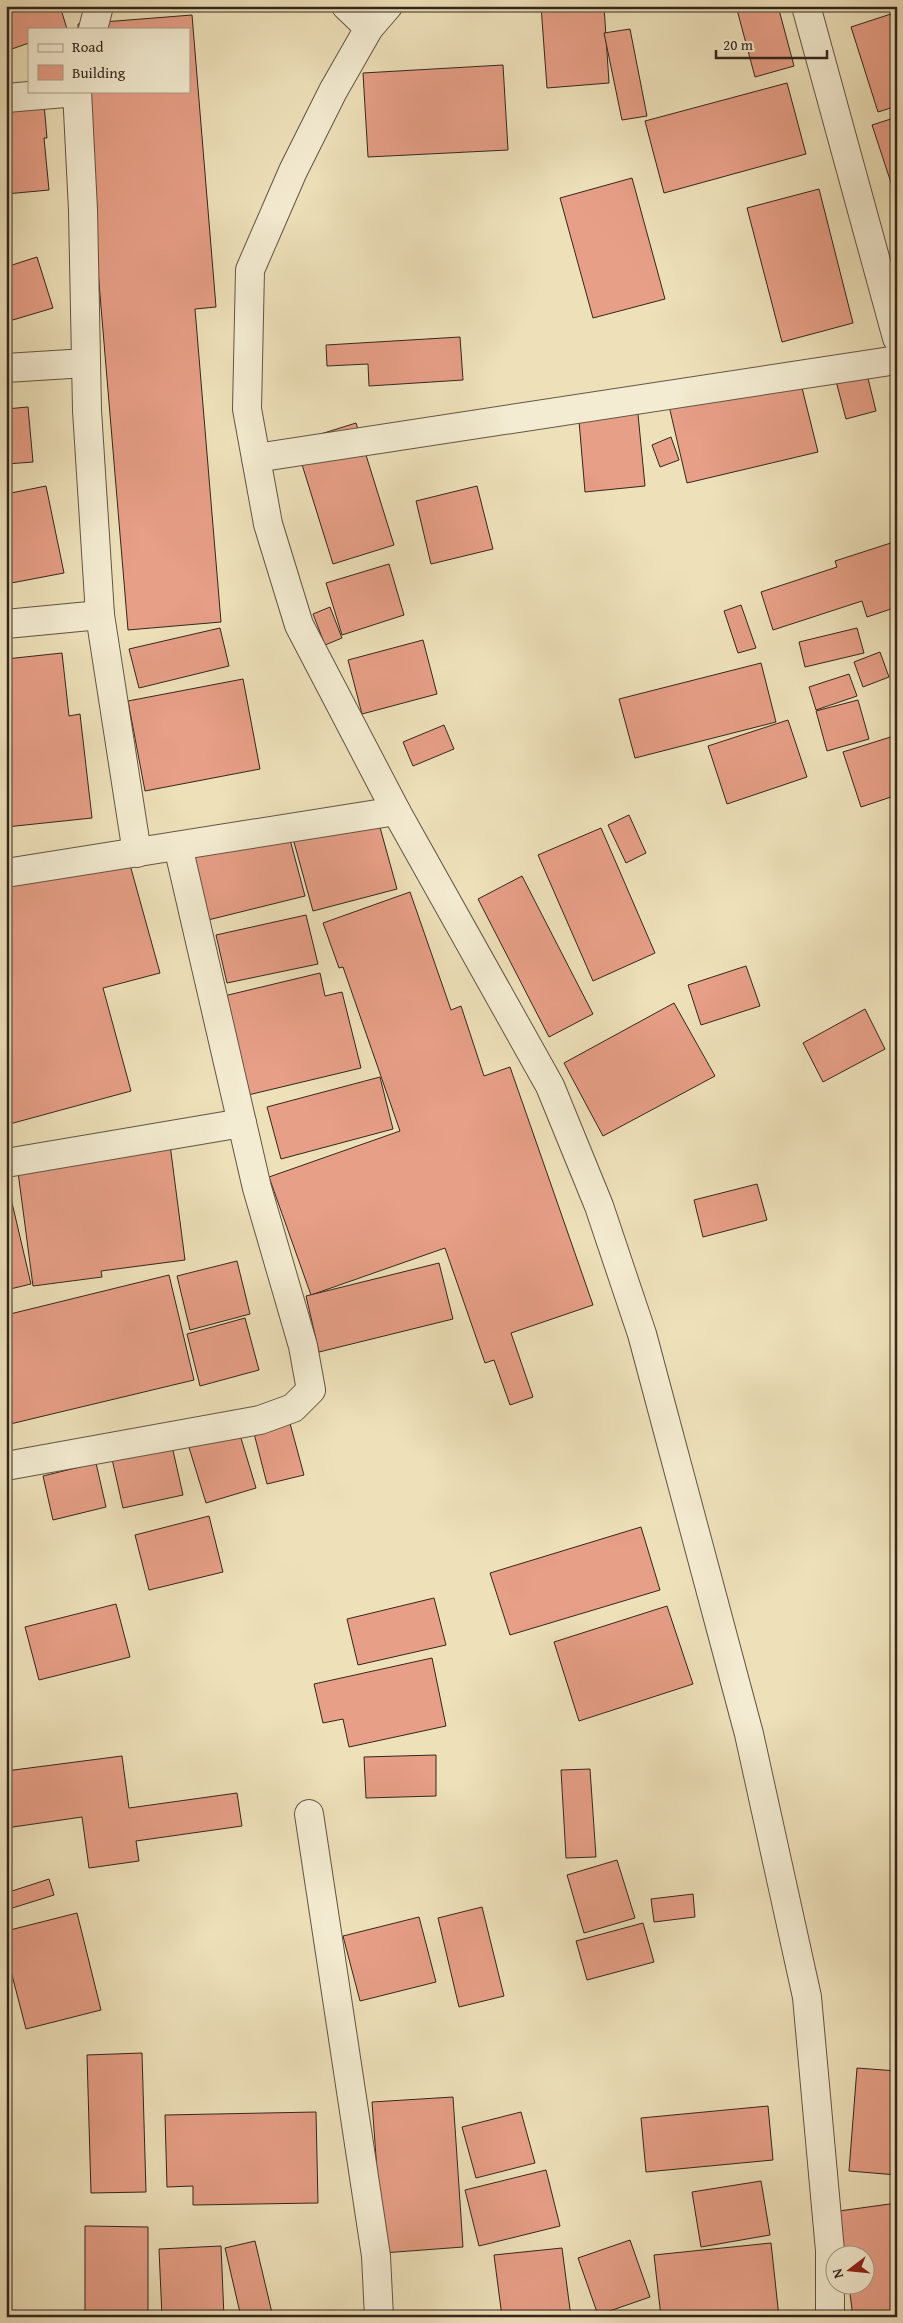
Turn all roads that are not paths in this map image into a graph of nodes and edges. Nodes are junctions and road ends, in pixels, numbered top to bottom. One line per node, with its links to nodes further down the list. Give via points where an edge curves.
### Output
1 (99, 6): 5 (street)
2 (346, 6): 6 (street)
3 (388, 6): 6 (street)
4 (806, 6): 9 (street)
5 (93, 28)
6 (369, 28): 13 (street, via 297,162 250,270 247,409)
7 (77, 92): 8 (street); 11 (street)
8 (6, 98)
9 (897, 338)
10 (897, 360): 13 (street)
11 (86, 363): 12 (street); 14 (street)
12 (6, 368)
13 (256, 458): 16 (street, via 268,524 299,625)
14 (100, 615): 15 (street); 18 (street)
15 (6, 624)
16 (396, 811): 17 (street); 25 (street, via 550,1086 600,1206 642,1334 748,1734 807,1997 830,2251)
17 (178, 846): 18 (street); 20 (street)
18 (137, 853): 19 (street)
19 (6, 873)
20 (242, 1123): 21 (street); 22 (street, via 257,1188 303,1346 311,1390 293,1408 260,1420)
21 (6, 1163)
22 (6, 1466)
23 (309, 1814): 24 (street, via 376,2256)
24 (379, 2317)
25 (830, 2317)

